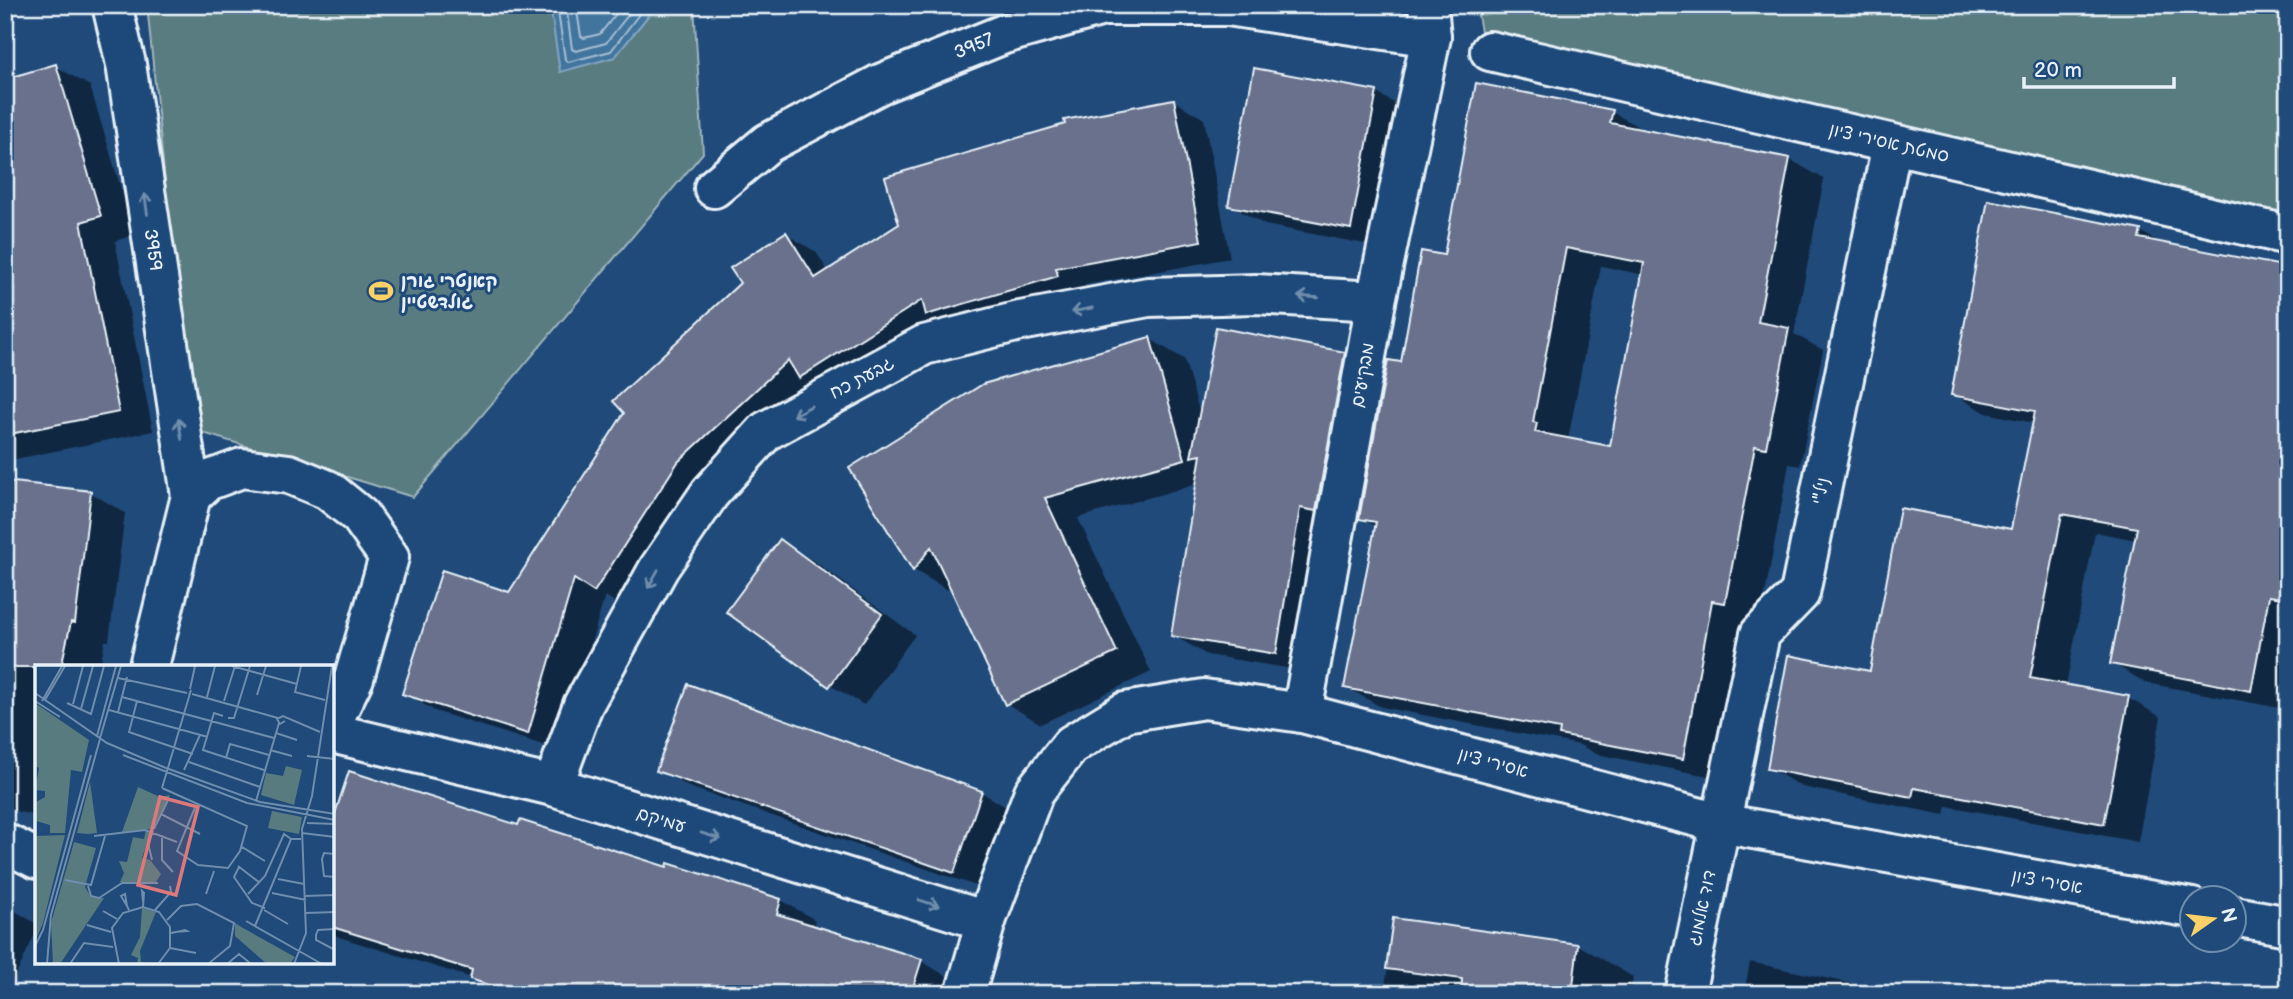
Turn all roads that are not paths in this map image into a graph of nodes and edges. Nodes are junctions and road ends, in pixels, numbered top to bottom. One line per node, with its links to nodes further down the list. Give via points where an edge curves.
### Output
1 (111, 5): 8 (street, 3959, one-way to 1, via 126,64)
2 (1430, 21): 5 (street, 3957, via 1228,6 1104,6 1004,34 880,84 768,143); 7 (street, מבקיעים)
3 (1490, 51): 4 (street, סמטת אסירי ציון)
4 (1892, 144): 6 (street, סמטת אסירי ציון); 14 (street, ניל"י, via 1800,593 1760,634)
5 (714, 188)
6 (2288, 235)
7 (1376, 301): 10 (street, מבקיעים); 13 (street, גבעת כח, one-way to 13, via 1256,294 1148,297 1020,321 924,345 766,431 710,493 659,568 583,705)
8 (191, 496): 9 (street); 11 (street, via 207,481 242,468 289,474 328,490 360,516 389,557 354,678)
9 (149, 665)
10 (1302, 713): 14 (street, אסירי ציון); 19 (street, אסירי ציון, via 1204,699 1125,712 1071,745 1034,792)
11 (334, 719)
12 (334, 733): 13 (street, עמיקם)
13 (553, 786): 19 (street, עמיקם, one-way to 19)
14 (1720, 822): 17 (street, אסירי ציון); 22 (street, דוד אלמוג)
15 (5, 843): 16 (street)
16 (35, 858)
17 (2178, 905)
18 (2248, 919): 20 (street)
19 (986, 921): 21 (street, אסירי ציון)
20 (2288, 926)
21 (965, 994)
22 (1685, 994)

